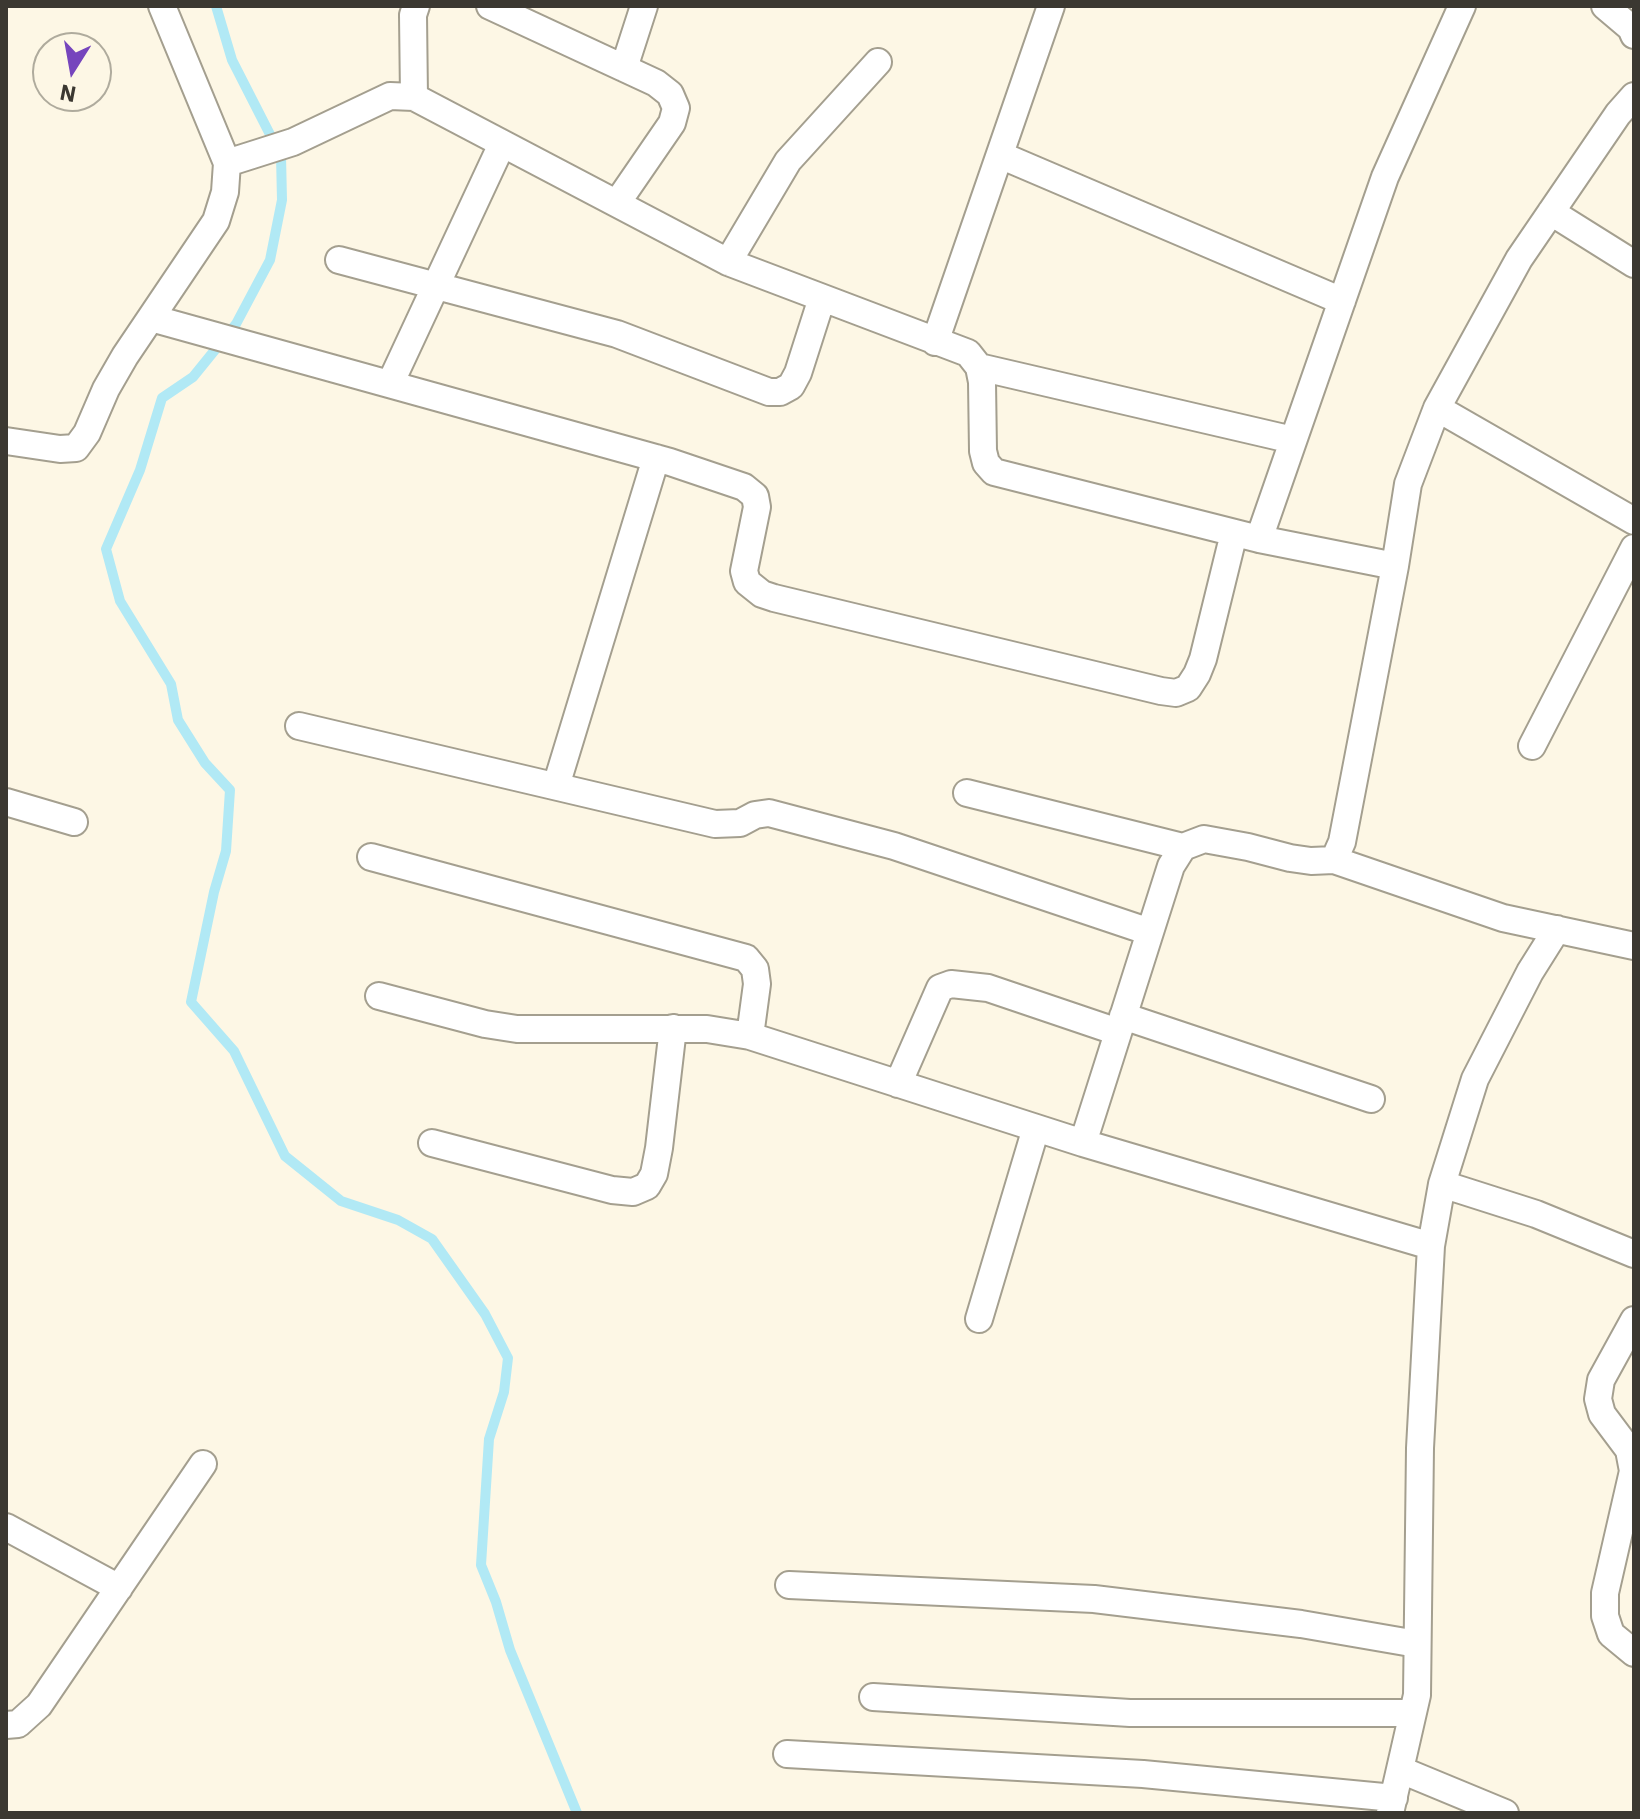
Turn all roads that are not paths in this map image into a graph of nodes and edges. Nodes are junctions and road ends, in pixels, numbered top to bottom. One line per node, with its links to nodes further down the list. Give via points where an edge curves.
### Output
1 (162, 6): 15 (street)
2 (416, 6): 12 (street)
3 (490, 6): 10 (street)
4 (644, 6): 10 (street)
5 (1051, 6): 14 (street)
6 (1462, 6): 23 (street, via 1385,177)
7 (1605, 6): 8 (street)
8 (1634, 35)
9 (878, 62): 19 (street, via 788,161)
10 (624, 68): 16 (street, via 656,83 670,94 676,108 672,123)
11 (1634, 96): 17 (street)
12 (414, 97): 13 (street); 15 (street, via 390,96 293,142)
13 (502, 144): 16 (street); 21 (street)
14 (1000, 155): 23 (street); 25 (street)
15 (239, 160): 24 (street, via 216,221)
16 (617, 203): 19 (street)
17 (1551, 212): 20 (street); 28 (street, via 1519,259)
18 (339, 260): 21 (street)
19 (728, 262): 22 (street)
20 (1634, 264)
21 (435, 285): 22 (street, via 617,334 769,392 791,386); 27 (street)
22 (822, 298): 25 (street)
23 (1342, 301): 29 (street)
24 (151, 318): 27 (street); 30 (street, via 76,448)
25 (935, 342): 26 (street, via 968,353)
26 (979, 367): 29 (street); 33 (street, via 983,451 994,472)
27 (390, 384): 31 (street)
28 (1437, 408): 32 (street); 35 (street, via 1408,484)
29 (1293, 440): 33 (street)
30 (6, 441)
31 (656, 458): 33 (street, via 744,487 755,496 744,571 747,582 762,594 1176,693 1188,688 1197,674); 38 (street)
32 (1634, 521)
33 (1246, 536): 35 (street)
34 (1634, 548): 37 (street)
35 (1395, 566): 44 (street, via 1342,842)
36 (299, 726): 38 (street)
37 (1532, 746)
38 (556, 786): 46 (street, via 715,824 740,823 769,813 894,846)
39 (967, 793): 42 (street)
40 (6, 802): 41 (street)
41 (74, 822)
42 (1183, 847): 44 (street, via 1204,839 1290,858); 46 (street, via 1171,866)
43 (371, 857): 51 (street, via 746,958 755,969 757,984)
44 (1334, 860): 45 (street, via 1503,918)
45 (1557, 929): 47 (street); 57 (street, via 1475,1079)
46 (1150, 932): 49 (street)
47 (1634, 946)
48 (379, 996): 50 (street, via 517,1029)
49 (1121, 1024): 52 (street, via 988,988 951,984 940,988); 53 (street); 56 (street)
50 (673, 1028): 51 (street); 55 (street, via 659,1148 647,1186 633,1192 612,1190)
51 (750, 1036): 52 (street)
52 (898, 1084): 54 (street)
53 (1371, 1099)
54 (1036, 1128): 56 (street); 60 (street)
55 (432, 1143)
56 (1083, 1143): 58 (street)
57 (1442, 1184): 58 (street); 59 (street, via 1536,1214)
58 (1431, 1246): 66 (street)
59 (1634, 1254)
60 (979, 1319)
61 (1634, 1320): 67 (street, via 1601,1380 1598,1399 1602,1414 1629,1450 1633,1471 1605,1593 1605,1616 1611,1634)
62 (203, 1464): 65 (street)
63 (6, 1527): 65 (street)
64 (789, 1585): 66 (street, via 1094,1599)
65 (119, 1588): 70 (street, via 39,1705 18,1724)
66 (1417, 1644): 69 (street)
67 (1634, 1653)
68 (873, 1697): 69 (street, via 1130,1713)
69 (1412, 1713): 72 (street)
70 (6, 1725)
71 (787, 1754): 73 (street, via 1143,1774)
72 (1401, 1770): 73 (street); 74 (street)
73 (1392, 1806)
74 (1505, 1813)

